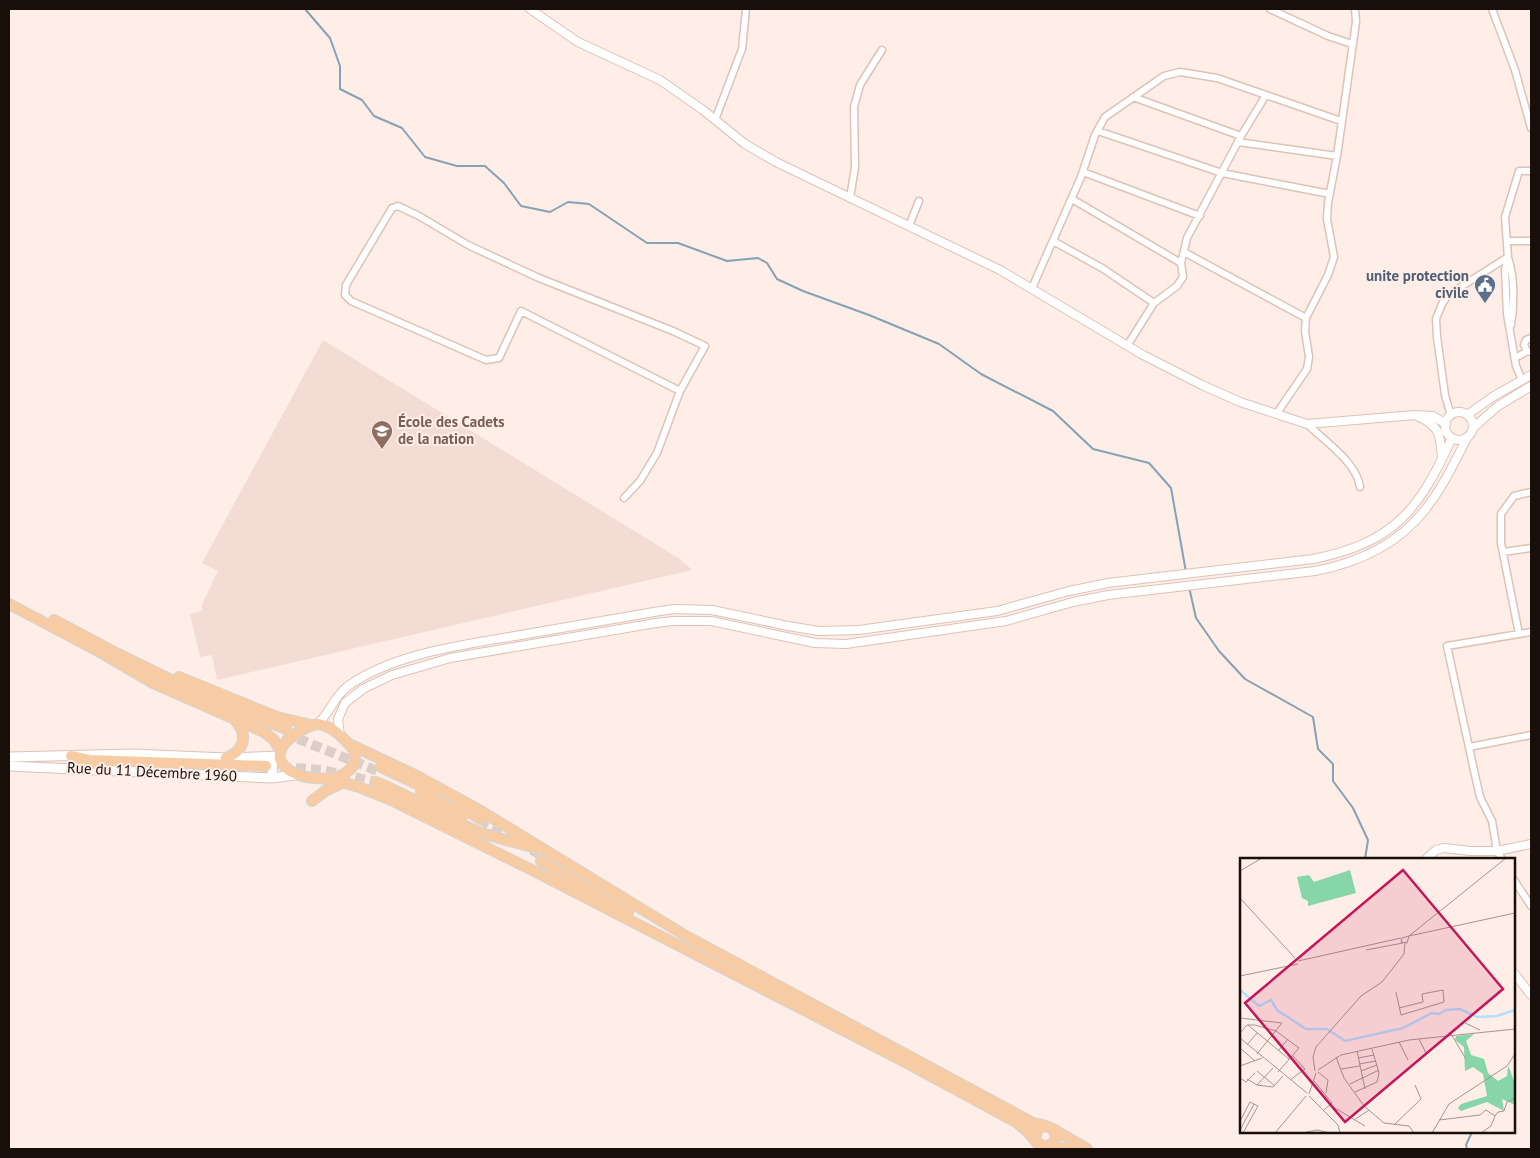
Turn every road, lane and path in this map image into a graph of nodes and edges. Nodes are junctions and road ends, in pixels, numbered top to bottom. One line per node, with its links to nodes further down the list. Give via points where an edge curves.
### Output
1 (530, 9): 10 (street, via 578,42 660,80)
2 (746, 9): 10 (street, via 742,49)
3 (1270, 9): 6 (street)
4 (1355, 9): 6 (street)
5 (1492, 9): 12 (street, via 1515,70)
6 (1352, 44): 11 (street)
7 (882, 50): 20 (street, via 860,85 854,107 855,167)
8 (1266, 95): 9 (street, via 1217,78 1180,72 1164,76); 11 (street); 14 (street)
9 (1133, 97): 13 (street, via 1106,117); 14 (street)
10 (715, 120): 20 (street, via 745,144 776,162)
11 (1342, 121): 15 (street)
12 (1531, 128)
13 (1098, 131): 17 (street); 18 (street)
14 (1239, 139): 15 (street); 18 (street)
15 (1336, 156): 19 (street)
16 (1531, 171): 26 (street, via 1519,171 1505,217)
17 (1083, 172): 21 (street); 23 (street)
18 (1222, 173): 19 (street); 23 (street)
19 (1330, 194): 33 (street, via 1327,219 1334,257)
20 (850, 198): 24 (street)
21 (1072, 199): 25 (street); 30 (street)
22 (919, 201): 24 (street)
23 (1200, 216): 28 (street, via 1187,238)
24 (909, 226): 31 (street)
25 (1053, 241): 31 (street); 32 (street, via 1102,268)
26 (1506, 241): 27 (street); 29 (street)
27 (1531, 241)
28 (1184, 252): 30 (street); 33 (street)
29 (1508, 257): 37 (street, via 1505,278 1507,314); 45 (street, via 1448,295 1436,319 1445,396)
30 (1181, 263): 32 (street, via 1183,277 1177,286)
31 (1032, 288): 35 (street)
32 (1154, 303): 35 (street)
33 (1306, 318): 42 (street, via 1307,369)
34 (1531, 338): 36 (street, via 1525,342)
35 (1127, 346): 42 (street, via 1240,402)
36 (1529, 351): 37 (street)
37 (1514, 357): 39 (street)
38 (1531, 375): 39 (street)
39 (1522, 380): 44 (street)
40 (1531, 386): 48 (street, via 1498,406)
41 (680, 391): 41 (street, via 521,311 499,358 486,360 352,301 345,296 346,285 392,208 398,206 468,245 539,278 704,346); 54 (street, via 656,453 640,481)
42 (1280, 414): 46 (street)
43 (1415, 415): 46 (street); 47 (street, via 1433,416); 51 (street, via 1437,428)
44 (1467, 415): 45 (street, via 1458,413); 48 (street)
45 (1451, 416): 47 (street)
46 (1307, 424): 52 (street, via 1353,467)
47 (1446, 424): 49 (street, via 1447,433)
48 (1473, 428): 50 (street)
49 (1452, 438): 50 (street); 51 (street)
50 (1467, 438): 66 (street, via 1424,512 1394,540 1356,560 1315,571 1091,598 1006,621 862,642 815,643 711,621 673,620 450,658 392,676 345,703 338,724)
51 (1442, 459): 63 (street, via 1423,493 1401,520 1352,550 1313,560 1108,583 1006,609 842,631 788,626 712,610 673,608 447,648 401,662 348,686 337,695 323,719)
52 (1360, 487)
53 (1531, 492): 56 (street, via 1514,496 1501,514)
54 (624, 498)
55 (1531, 548): 56 (street)
56 (1503, 552): 60 (street)
57 (9, 597): 61 (main road)
58 (9, 604): 61 (main road)
59 (1531, 632): 60 (street)
60 (1519, 634): 68 (street, via 1447,646)
61 (99, 647): 62 (main road, via 171,692); 63 (main road, via 122,650 277,717); 64 (main road)
62 (233, 718): 69 (main road, via 274,740); 72 (main road, via 241,726 243,742 238,751)
63 (314, 724): 66 (main road, via 329,727); 69 (main road, via 289,740)
64 (285, 731)
65 (1531, 735): 68 (street)
66 (340, 736): 67 (main road)
67 (349, 744): 78 (main road, via 356,760 352,768 343,776); 84 (main road, via 417,776)
68 (1469, 747): 83 (street, via 1480,797 1492,820)
69 (278, 755): 72 (main road, Rue du 11 Décembre 1960); 75 (main road); 76 (main road)
70 (71, 756): 71 (main road, Rue du 11 Décembre 1960); 72 (main road, Rue du 11 Décembre 1960, via 133,754); 75 (main road)
71 (9, 757)
72 (226, 758)
73 (9, 766): 74 (main road, Rue du 11 Décembre 1960)
74 (74, 768): 75 (main road, via 94,763)
75 (268, 772): 76 (main road)
76 (295, 775): 78 (main road)
77 (378, 777): 81 (main road, via 442,796); 84 (main road, via 395,789 481,832); 87 (main road, via 394,794 486,839)
78 (327, 778): 79 (main road)
79 (344, 782): 80 (main road); 87 (main road, via 390,800)
80 (312, 801)
81 (479, 822)
82 (1531, 844): 83 (street)
83 (1497, 851): 85 (street, via 1444,848); 86 (street)
84 (544, 856): 90 (main road); 93 (main road, via 1034,1123)
85 (1427, 858)
86 (1501, 858)
87 (532, 870): 90 (main road)
88 (1515, 882): 89 (street)
89 (1531, 906)
90 (685, 950): 94 (main road, via 998,1111)
91 (1515, 974): 92 (street)
92 (1531, 995)
93 (1049, 1127): 94 (main road, via 1056,1134); 94 (main road, via 1037,1131); 96 (main road)
94 (1044, 1146): 95 (main road)
95 (1068, 1149)
96 (1087, 1149)

